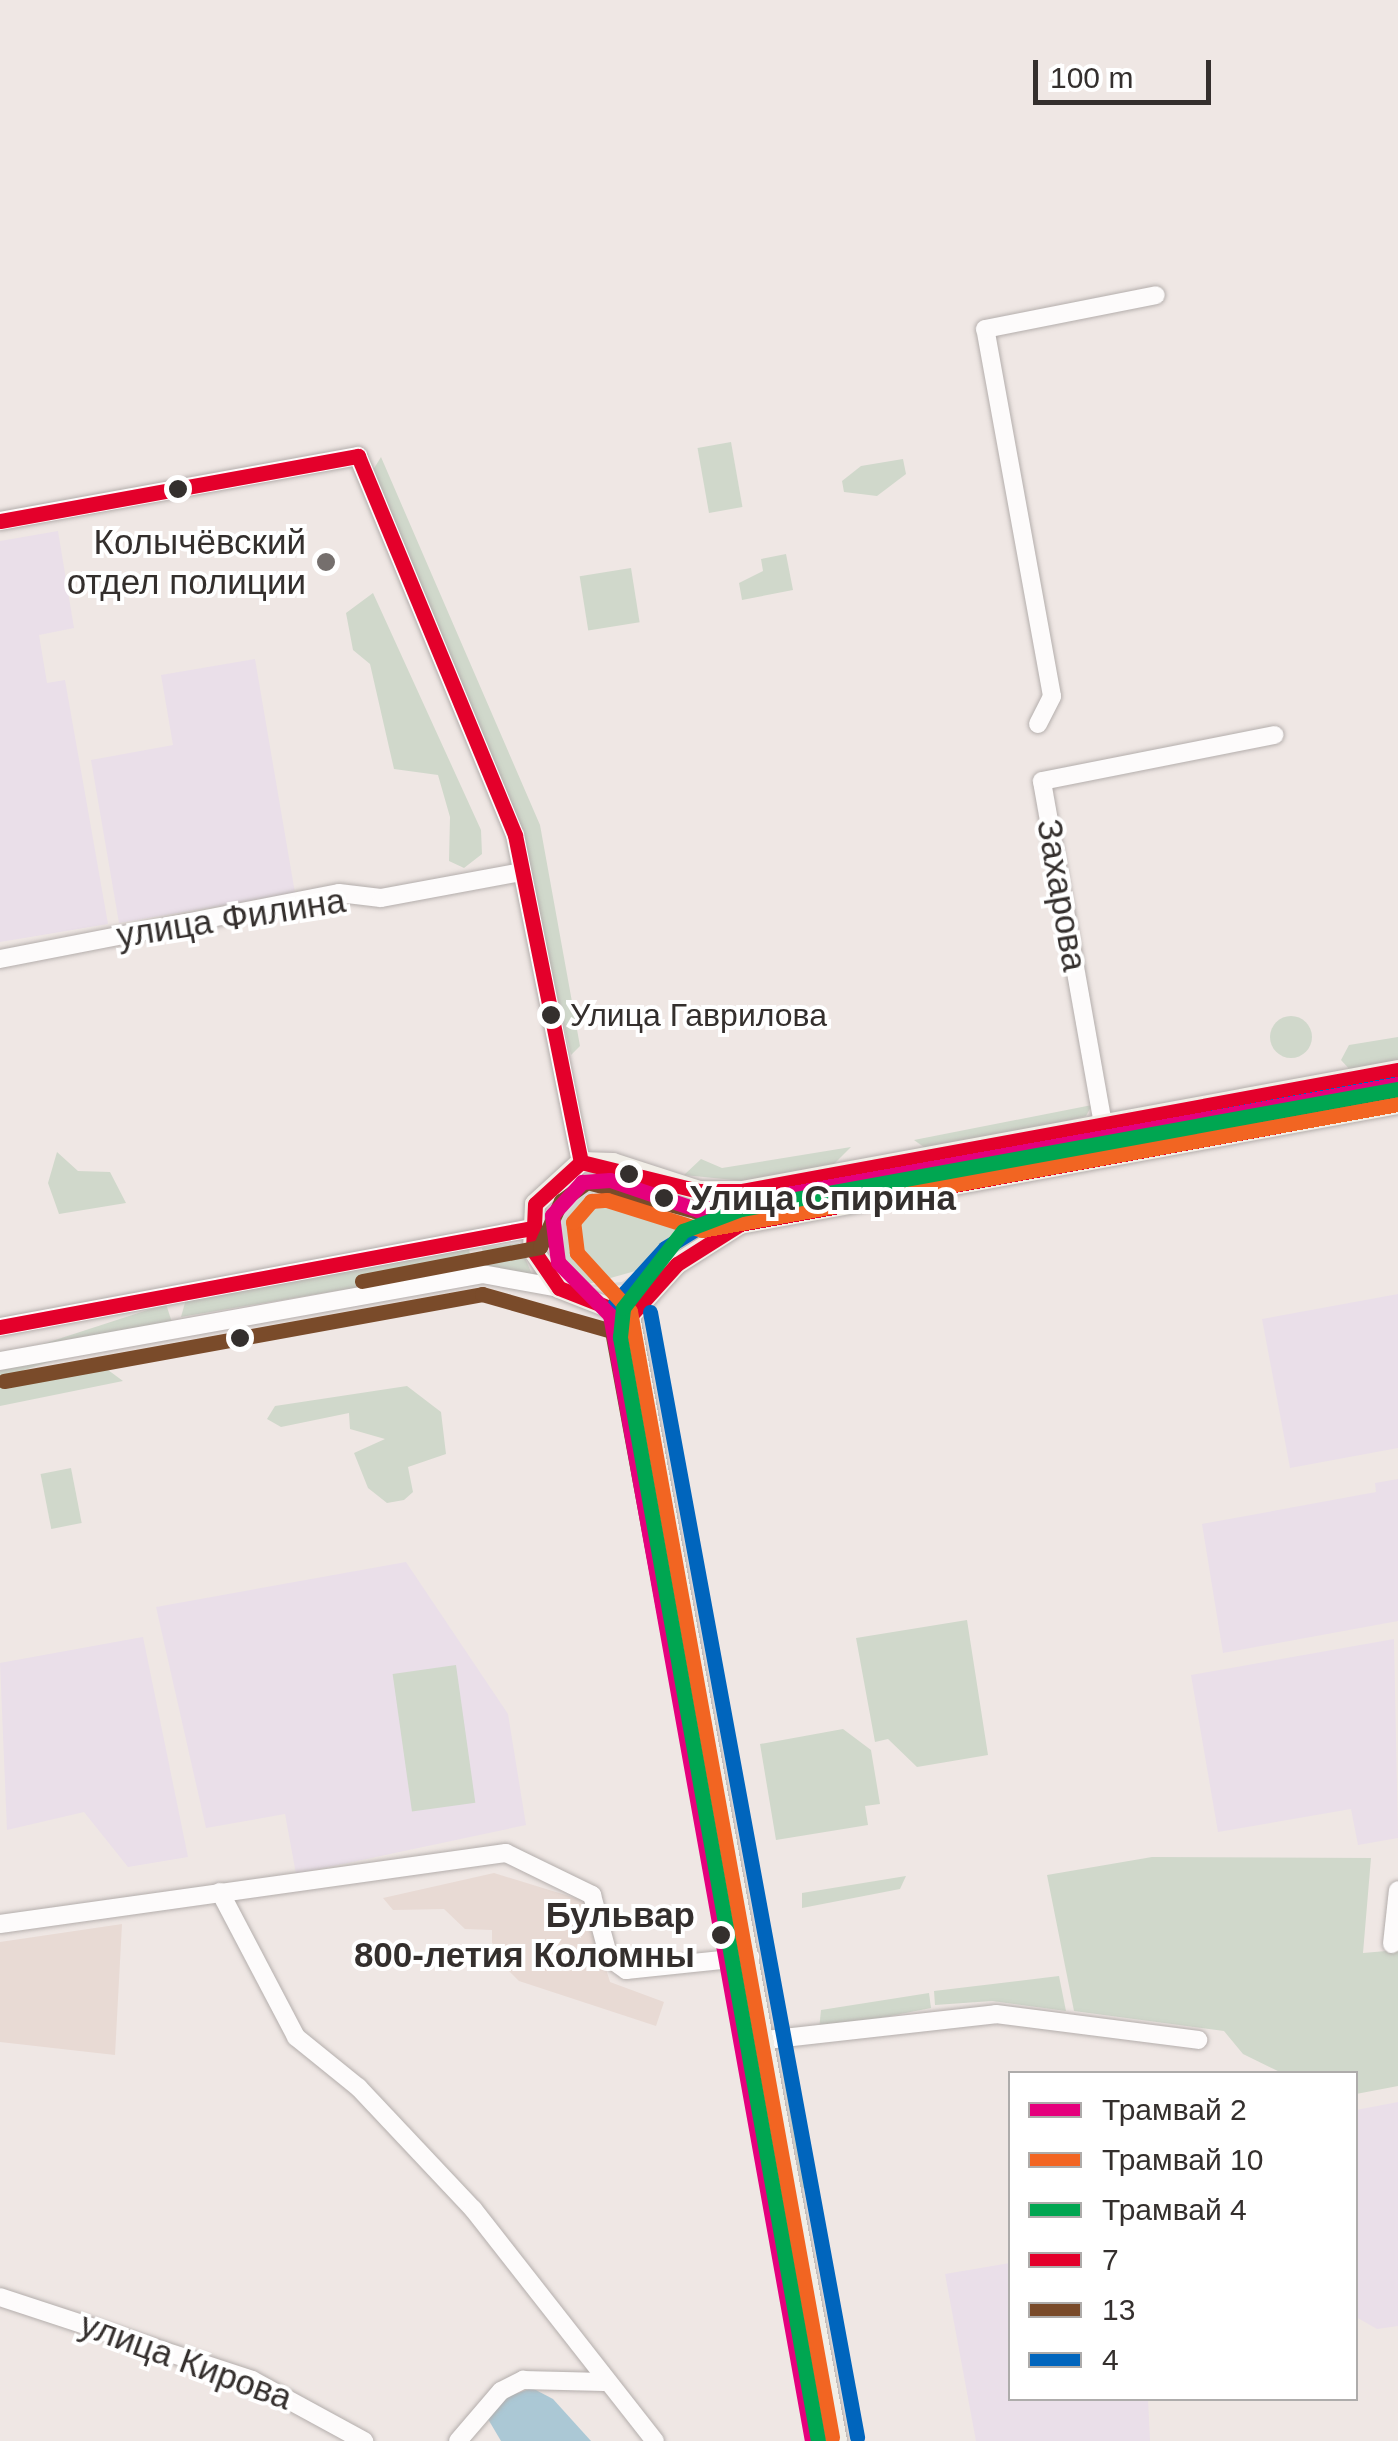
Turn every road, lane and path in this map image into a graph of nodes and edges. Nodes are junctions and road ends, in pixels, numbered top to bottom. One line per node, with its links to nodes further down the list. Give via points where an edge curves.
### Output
1 (1156, 295): 3 (street, via 985,330 1052,696)
2 (0, 521): 5 (street, via 358,456 515,835)
3 (1038, 724)
4 (1275, 735): 9 (street, Захарова, via 1042,781)
5 (521, 872): 6 (street, улица Филина, via 380,898 339,893); 10 (street)
6 (0, 959)
7 (1398, 1070): 9 (main road)
8 (1398, 1104): 14 (main road, via 740,1224 677,1264)
9 (1103, 1124): 10 (main road, via 742,1191 699,1191 631,1167)
10 (581, 1162): 11 (main road, via 544,1188)
11 (532, 1228): 12 (main road, via 538,1259); 13 (street)
12 (559, 1288): 14 (main road); 16 (street, via 482,1274)
13 (174, 1297): 15 (street); 16 (street)
14 (630, 1316): 22 (main road)
15 (0, 1328)
16 (180, 1329): 17 (street)
17 (0, 1361)
18 (1398, 1890): 21 (street)
19 (220, 1892): 20 (street); 22 (street, via 506,1853 592,1894 609,1958 626,1970); 26 (street, via 296,2037 358,2087 473,2209)
20 (0, 1924)
21 (1392, 1944)
22 (750, 1956): 23 (main road)
23 (766, 2040): 24 (street, via 996,2014); 30 (main road)
24 (1198, 2040)
25 (0, 2297): 27 (street, улица Кирова, via 252,2380)
26 (604, 2382): 28 (street, via 523,2380 501,2391); 29 (street)
27 (364, 2441)
28 (458, 2441)
29 (654, 2441)
30 (837, 2441)

